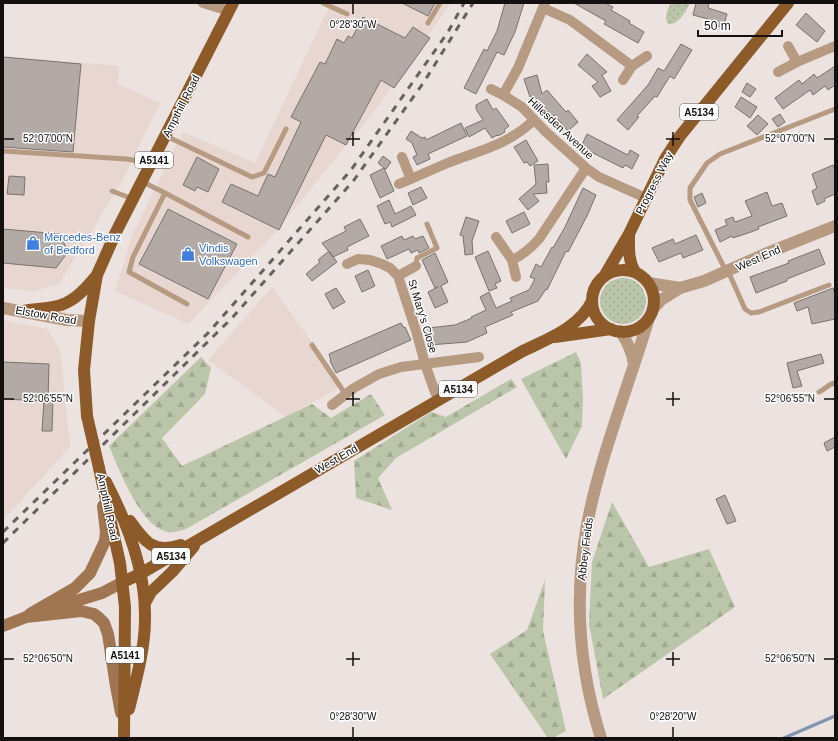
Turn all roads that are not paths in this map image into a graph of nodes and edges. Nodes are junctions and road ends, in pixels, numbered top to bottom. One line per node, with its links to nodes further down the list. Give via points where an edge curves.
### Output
1 (203, 3): 6 (street)
2 (323, 3): 7 (lane)
3 (440, 3): 8 (lane)
4 (788, 3): 31 (main road, Progress Way / A5134, via 684,130 665,159)
5 (544, 6): 13 (street, via 570,20); 17 (street)
6 (231, 7): 21 (main road, Ampthill Road / A5141)
7 (347, 14)
8 (428, 23)
9 (788, 46): 12 (street)
10 (835, 46): 12 (street)
11 (647, 56): 13 (street)
12 (797, 62): 14 (street)
13 (632, 66): 15 (street)
14 (778, 72)
15 (623, 80)
16 (491, 89): 17 (street, Hillesden Avenue)
17 (504, 94): 19 (street, Hillesden Avenue)
18 (835, 108): 42 (lane, via 720,154 707,163 690,188 690,200)
19 (534, 120): 25 (street, Hillesden Avenue); 26 (street, via 522,132 504,142)
20 (286, 129): 21 (lane, via 264,173 252,177)
21 (166, 136): 24 (main road, Ampthill Road / A5141)
22 (3, 151): 24 (lane)
23 (402, 157): 26 (street)
24 (152, 163): 27 (main road, Ampthill Road / A5141)
25 (586, 168): 31 (street, Hillesden Avenue, via 599,177); 38 (street, via 539,239 530,250)
26 (411, 179): 28 (street)
27 (143, 182): 30 (lane); 32 (main road, Ampthill Road / A5141)
28 (399, 184)
29 (112, 191): 32 (lane)
30 (165, 193): 36 (lane); 51 (lane, via 133,257 130,272)
31 (646, 198): 35 (main road, Progress Way / A5134)
32 (134, 199): 43 (main road, Ampthill Road / A5141)
33 (427, 224): 40 (lane, via 437,248 417,258)
34 (835, 226): 42 (street, West End)
35 (629, 234): 41 (main road, Progress Way / A5134, via 629,258); 44 (main road, Progress Way / A5134)
36 (248, 237)
37 (496, 237): 38 (street)
38 (512, 260): 46 (street)
39 (347, 264): 45 (street, St Mary's Close, via 358,259 370,260 386,266)
40 (416, 266): 45 (street, St Mary's Close)
41 (635, 272): 44 (main road, via 617,270); 47 (main road)
42 (727, 272): 48 (lane, via 745,309 751,313); 49 (street, West End)
43 (97, 275): 54 (main road, via 74,298 61,305); 55 (main road, Ampthill Road / A5141)
44 (605, 275): 50 (main road, A5134, via 597,284)
45 (398, 276): 61 (street, St Mary's Close, via 418,334)
46 (516, 277)
47 (649, 283): 49 (street, West End); 53 (main road, via 654,295)
48 (829, 285)
49 (680, 288): 53 (street, West End, via 661,300)
50 (592, 301): 57 (main road, via 601,323); 58 (main road, West End / A5134, via 582,317)
51 (187, 304)
52 (3, 308): 54 (street, Elstow Road)
53 (653, 309): 56 (main road)
54 (24, 311): 55 (street, Elstow Road, via 67,320)
55 (89, 321): 68 (main road, Ampthill Road / A5141, bridge, via 84,370 87,416)
56 (648, 321): 57 (main road, A5134, via 636,330); 62 (street, Abbey Fields)
57 (616, 330): 58 (main road, West End / A5134); 62 (street, Abbey Fields, via 628,342)
58 (551, 338): 66 (main road, West End / A5134, via 521,352)
59 (312, 345): 65 (lane)
60 (479, 357): 61 (street, St Mary's Close)
61 (425, 364): 65 (street, St Mary's Close, via 379,374); 66 (street)
62 (634, 365): 77 (street, Abbey Fields, via 594,494 583,557 581,638 592,708)
63 (835, 382): 64 (lane)
64 (819, 392)
65 (346, 395): 67 (street, St Mary's Close)
66 (440, 400): 70 (main road, West End / A5134)
67 (332, 406)
68 (99, 468): 69 (main road); 72 (main road, Ampthill Road / A5141); 74 (main road, Ampthill Road, via 106,532 105,541 93,568 86,579 75,588)
69 (116, 502): 70 (main road, via 147,542 165,549); 71 (main road, via 134,548)
70 (201, 538): 71 (main road, West End / A5134); 73 (main road, via 151,592)
71 (140, 574): 72 (main road, West End / A5134); 73 (main road)
72 (123, 582): 74 (main road, Ampthill Road, via 94,596); 76 (main road, A5141)
73 (145, 603): 76 (main road, via 143,640)
74 (26, 617): 75 (main road, Ampthill Road); 76 (main road, via 81,611 94,614 104,623)
75 (3, 626)
76 (124, 733)
77 (601, 738)

